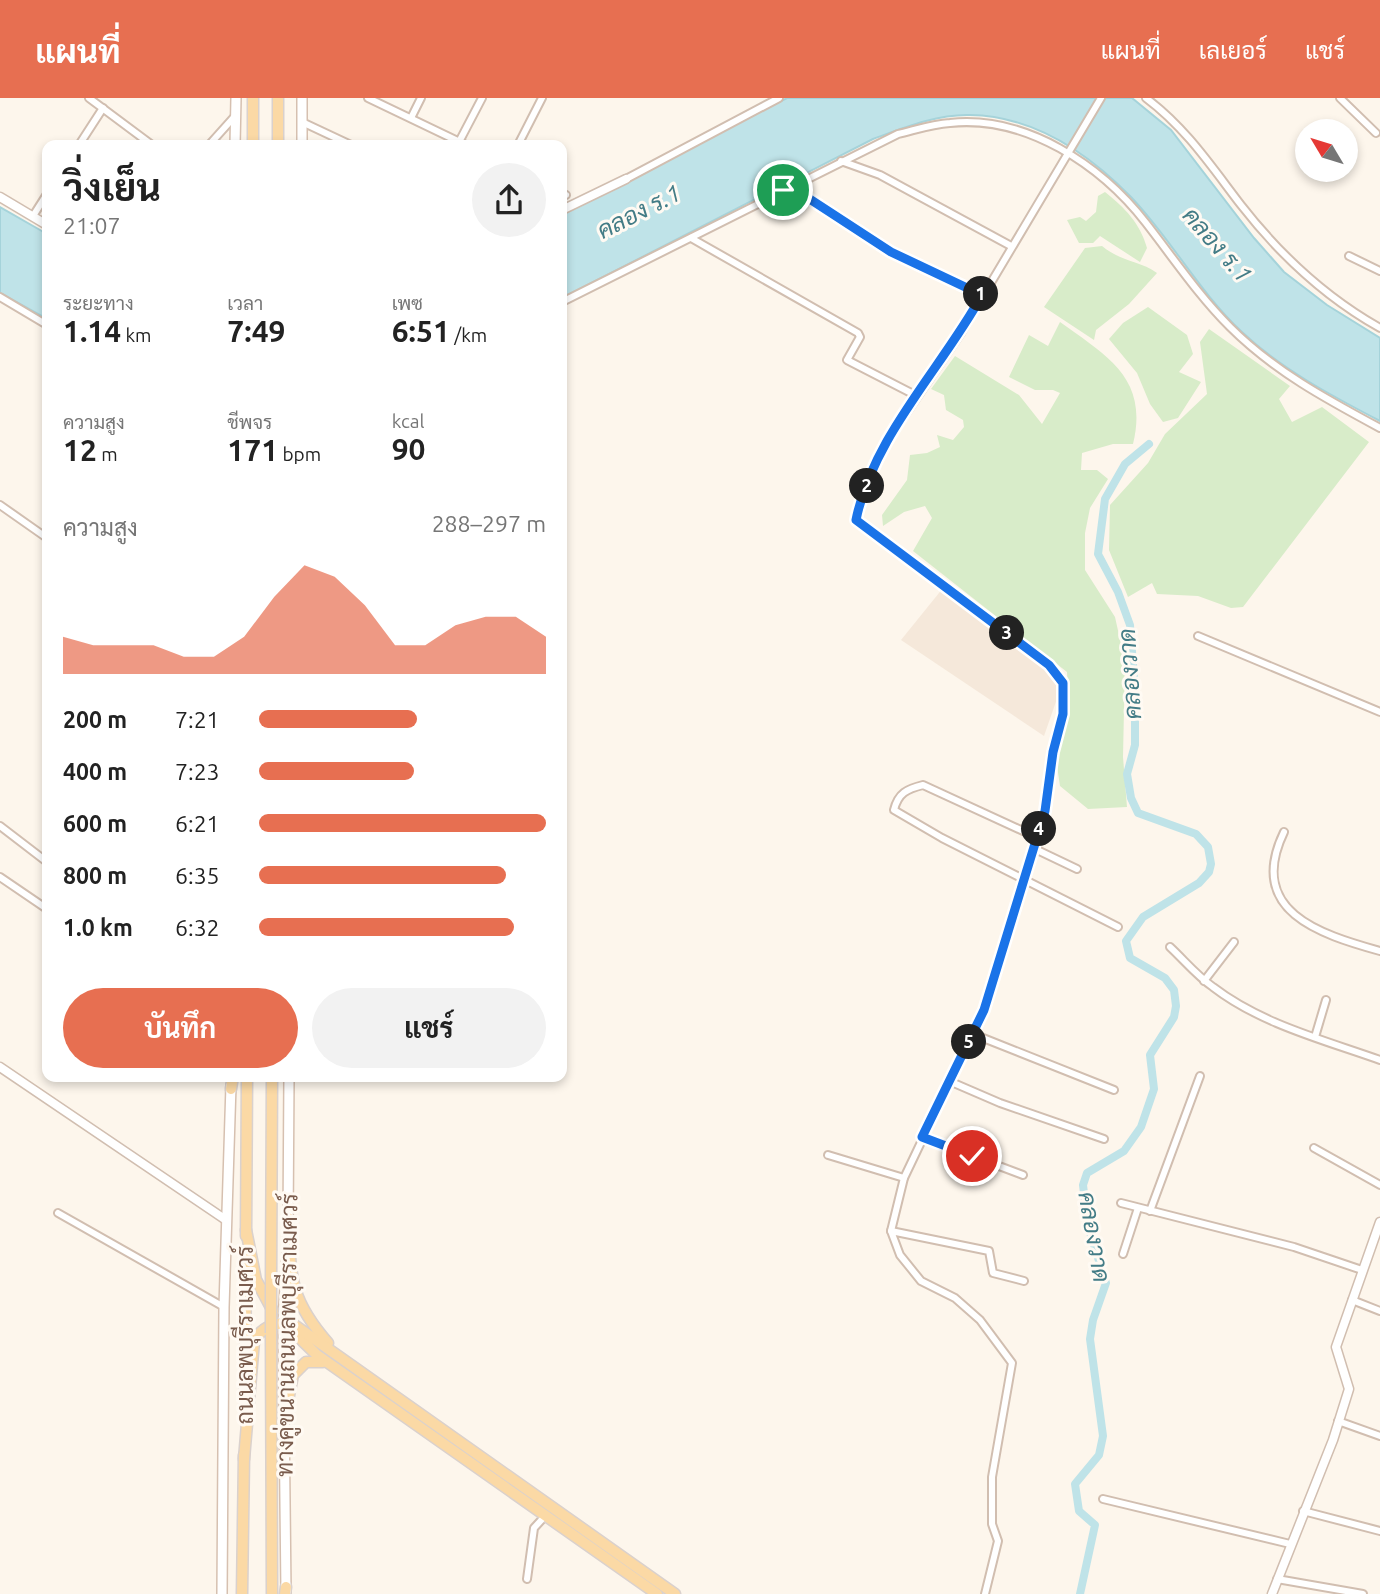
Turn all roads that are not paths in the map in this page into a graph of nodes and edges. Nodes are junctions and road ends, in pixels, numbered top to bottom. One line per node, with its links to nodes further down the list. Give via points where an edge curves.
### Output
1 (89, 98): 14 (street)
2 (236, 98): 15 (main road)
3 (253, 98): 23 (main road)
4 (278, 98): 24 (main road)
5 (302, 98): 17 (main road)
6 (368, 98): 16 (street)
7 (421, 98): 16 (street)
8 (481, 98): 28 (street)
9 (542, 98): 29 (street)
10 (779, 98): 32 (street)
11 (1101, 98): 30 (street)
12 (1146, 98): 47 (street, via 1204,153 1295,266)
13 (1340, 98): 18 (street)
14 (103, 108): 19 (street); 20 (street)
15 (235, 116): 21 (street); 22 (main road)
16 (411, 118): 27 (street)
17 (302, 122): 25 (main road); 26 (street)
18 (1376, 133)
19 (82, 140)
20 (145, 140)
21 (213, 140)
22 (235, 140)
23 (253, 140)
24 (278, 140)
25 (302, 140)
26 (340, 140)
27 (454, 140)
28 (464, 140)
29 (521, 140)
30 (1068, 152): 31 (street, via 1021,131 950,122 898,134); 40 (street); 49 (street, via 1130,204 1203,299 1265,359)
31 (841, 161): 33 (street); 40 (street, via 880,175)
32 (626, 179): 36 (street)
33 (783, 190): 39 (street); 43 (street, via 802,194 891,252)
34 (0, 197): 37 (street)
35 (42, 202): 37 (street)
36 (567, 208)
37 (33, 216): 38 (street)
38 (42, 222)
39 (691, 237): 45 (street); 48 (street, via 858,333 847,360)
40 (1011, 246): 43 (street)
41 (1349, 256): 42 (street)
42 (1380, 271)
43 (982, 295): 48 (street)
44 (0, 297): 46 (street)
45 (567, 299)
46 (42, 322)
47 (1380, 328)
48 (917, 396): 56 (street, via 888,440 860,499 856,520 1049,665 1063,683 1063,714)
49 (1380, 428)
50 (0, 505): 51 (street)
51 (42, 534)
52 (1198, 636): 53 (street)
53 (1380, 712)
54 (0, 826): 58 (street)
55 (1283, 832): 66 (street, via 1272,869 1280,899 1313,929)
56 (1036, 837): 57 (street); 61 (street, via 923,785 906,789 895,801 894,810)
57 (1033, 848): 59 (street); 61 (street)
58 (42, 858)
59 (1077, 869)
60 (0, 877): 62 (street)
61 (1023, 878): 63 (street); 69 (street)
62 (42, 906)
63 (1118, 927)
64 (1234, 942): 67 (street)
65 (1170, 947): 67 (street)
66 (1380, 951)
67 (1204, 981): 70 (street, via 1262,1016)
68 (1326, 1000): 70 (street)
69 (973, 1034): 74 (street); 80 (street)
70 (1315, 1037): 71 (street)
71 (1380, 1060)
72 (0, 1068): 93 (street)
73 (1200, 1076): 90 (street)
74 (948, 1081): 81 (street); 82 (street)
75 (232, 1082): 79 (main road)
76 (247, 1082): 95 (main road, ถนนลพบุรีราเมศวร์)
77 (272, 1082): 120 (main road, ถนนลพบุรีราเมศวร์, bridge)
78 (289, 1082): 92 (main road, ทางคู่ขนานถนนลพบุรีราเมศวร์)
79 (231, 1089): 93 (main road)
80 (1114, 1090)
81 (922, 1137): 85 (street); 86 (street)
82 (1104, 1139)
83 (1314, 1148): 87 (street)
84 (828, 1155): 86 (street)
85 (1023, 1175)
86 (904, 1178): 96 (street)
87 (1380, 1185)
88 (1121, 1203): 89 (street)
89 (1138, 1208): 90 (street); 97 (street)
90 (1150, 1211): 98 (street, via 1294,1247)
91 (58, 1213): 101 (street)
92 (288, 1218): 103 (main road, ทางคู่ขนานถนนลพบุรีราเมศวร์); 104 (main road, via 293,1283 299,1301 307,1318)
93 (226, 1220): 101 (main road)
94 (1380, 1222): 98 (street)
95 (246, 1230): 103 (main road, via 261,1295); 109 (main road, ถนนลพบุรีราเมศวร์)
96 (891, 1231): 99 (street, via 989,1251 993,1273); 123 (street, via 900,1255 921,1281 955,1298 980,1320 1012,1363 992,1477 992,1524 998,1541)
97 (1123, 1254)
98 (1362, 1270): 100 (street)
99 (1024, 1281)
100 (1352, 1300): 102 (street); 107 (street, via 1336,1348 1349,1389)
101 (224, 1307): 118 (main road)
102 (1380, 1311)
103 (283, 1322): 104 (main road); 105 (main road); 106 (main road, ทางคู่ขนานถนนลพบุรีราเมศวร์); 109 (main road, via 268,1326 254,1341)
104 (337, 1353): 122 (main road)
105 (331, 1365): 106 (main road, via 306,1362 293,1375); 112 (main road)
106 (284, 1421): 117 (main road, ทางคู่ขนานถนนลพบุรีราเมศวร์)
107 (1339, 1421): 108 (street); 111 (street)
108 (1380, 1436)
109 (244, 1460): 119 (main road, ถนนลพบุรีราเมศวร์)
110 (1103, 1499): 114 (street)
111 (1303, 1511): 113 (street); 114 (street)
112 (546, 1515): 115 (street, via 534,1528); 121 (main road)
113 (1380, 1531)
114 (1290, 1544): 116 (street)
115 (527, 1579)
116 (1277, 1579): 124 (street); 125 (street)
117 (286, 1592)
118 (222, 1594)
119 (242, 1594)
120 (272, 1594)
121 (657, 1594)
122 (675, 1594)
123 (985, 1594)
124 (1272, 1594)
125 (1363, 1594)

